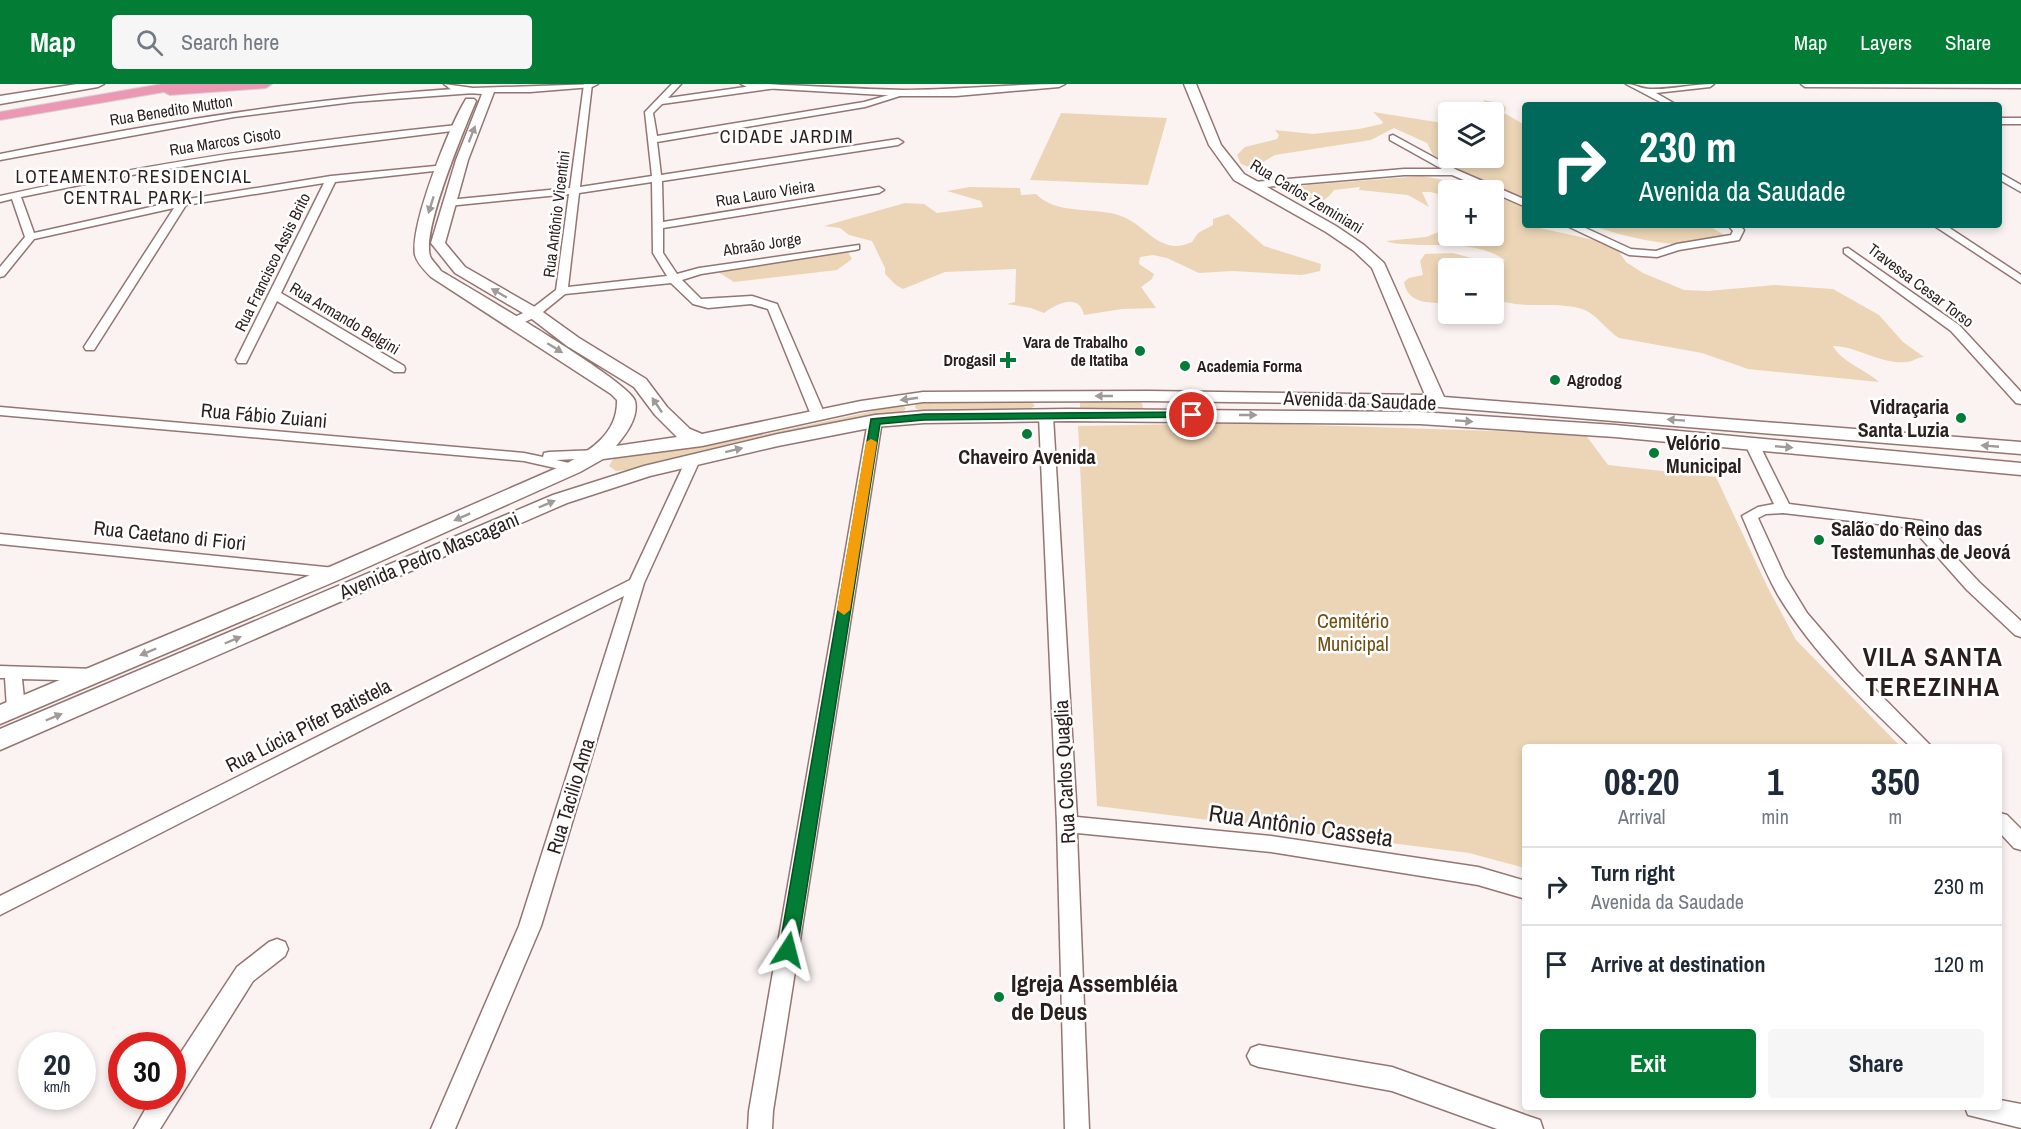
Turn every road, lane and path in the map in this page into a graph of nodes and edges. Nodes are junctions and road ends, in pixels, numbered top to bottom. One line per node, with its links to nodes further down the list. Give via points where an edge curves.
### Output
1 (75, 84): 23 (main road)
2 (98, 84): 23 (main road)
3 (185, 84): 22 (main road)
4 (266, 84): 22 (main road)
5 (509, 84): 18 (main road); 19 (main road)
6 (590, 84): 18 (main road); 43 (street, Rua Antônio Vicentini)
7 (677, 84): 24 (street)
8 (747, 84): 15 (main road)
9 (1059, 84): 17 (main road, via 956,93)
10 (1190, 84): 40 (main road, Rua Carlos Zeminiani, via 1209,136 1223,160 1239,177)
11 (1630, 84): 20 (street)
12 (1710, 84): 20 (street)
13 (1805, 84): 16 (street)
14 (450, 85): 19 (main road); 21 (street)
15 (776, 85): 17 (main road); 24 (street)
16 (2021, 85)
17 (901, 88): 31 (street, via 865,104)
18 (530, 89): 19 (main road)
19 (482, 90): 21 (street); 29 (main road); 39 (main road, one-way to 19)
20 (1646, 92): 25 (street)
21 (419, 93): 33 (street, Rua Benedito Mutton, via 276,109)
22 (125, 94): 26 (main road)
23 (0, 98)
24 (659, 102): 31 (street, via 649,112)
25 (1667, 102)
26 (0, 116)
27 (2002, 121): 28 (street)
28 (2021, 121)
29 (457, 128): 35 (main road); 44 (street, Rua Marcos Cisoto, via 280,147)
30 (1393, 138): 34 (street)
31 (651, 140): 37 (street)
32 (898, 142): 37 (street)
33 (0, 157)
34 (1454, 171): 40 (street); 46 (street)
35 (440, 174): 38 (street); 39 (main road); 62 (main road, one-way to 62, via 421,239 423,258 436,274)
36 (2002, 177): 41 (street)
37 (657, 178): 43 (street); 49 (street)
38 (331, 179): 47 (street); 60 (street, Rua Francisco Assis Brito)
39 (456, 180): 48 (main road)
40 (1254, 185): 69 (main road, Rua Carlos Zeminiani, via 1330,229 1379,266)
41 (2021, 189)
42 (879, 190): 49 (street, Rua Lauro Vieira)
43 (573, 191): 48 (street); 59 (street, Rua Antônio Vicentini)
44 (16, 196): 45 (street, Rua Marcos Cisoto); 53 (street)
45 (0, 199)
46 (1522, 202)
47 (182, 203): 53 (street); 63 (street)
48 (448, 203): 61 (main road, one-way to 48, via 460,270 438,243)
49 (656, 226): 57 (street, via 658,253)
50 (1577, 228): 51 (street, via 1629,252 1657,254 1735,238)
51 (1737, 228)
52 (1943, 228): 58 (street)
53 (30, 237): 56 (street)
54 (855, 246): 57 (street, Abraão Jorge, via 699,271)
55 (1848, 251): 68 (street, Travessa Cesar Torso, via 1955,328)
56 (0, 274)
57 (674, 279): 59 (street, Abraão Jorge); 72 (street, via 697,302 752,300 773,307)
58 (2021, 280)
59 (562, 291): 61 (street, Rua Antônio Vicentini)
60 (275, 295): 64 (street, Rua Francisco Assis Brito); 65 (street, Rua Armando Belgini)
61 (534, 313): 62 (street, Rua Antônio Vicentini); 76 (main road, one-way to 61, via 683,433 640,383)
62 (514, 322): 80 (main road, one-way to 80, via 626,399 625,419)
63 (90, 346)
64 (242, 360)
65 (399, 369)
66 (1148, 396): 67 (main road, Avenida da Saudade, one-way to 67); 70 (main road, Avenida da Saudade); 73 (main road, via 1156,408)
67 (1066, 397): 72 (main road, Avenida da Saudade, one-way to 72, via 923,397); 74 (main road, via 1049,408)
68 (2021, 400)
69 (1437, 402): 70 (main road, Avenida da Saudade, via 1403,399); 77 (main road, Avenida da Saudade, one-way to 69)
70 (1212, 406): 73 (main road, Avenida da Saudade); 78 (main road, Avenida da Saudade, one-way to 78, via 1616,431)
71 (0, 411): 81 (street, Rua Fábio Zuiani)
72 (818, 415): 76 (main road, Avenida da Saudade)
73 (1152, 415): 74 (main road, Avenida da Saudade)
74 (1046, 416): 75 (main road, Avenida da Saudade); 98 (street, Rua Carlos Quaglia)
75 (875, 421): 82 (main road, Avenida Pedro Mascagani, one-way to 75); 110 (street)
76 (702, 440): 80 (main road, Avenida da Saudade)
77 (1959, 443): 79 (main road, Avenida da Saudade, one-way to 77); 83 (main road)
78 (1752, 444): 83 (main road, Avenida da Saudade, one-way to 83); 87 (street)
79 (2021, 448)
80 (598, 454): 81 (street, Rua Fábio Zuiani); 84 (main road, Avenida Pedro Mascagani)
81 (524, 457): 84 (street, Rua Fábio Zuiani)
82 (693, 460): 86 (main road, Avenida Pedro Mascagani); 90 (street, Rua Tacilio Ama)
83 (1976, 465): 85 (main road, Avenida da Saudade)
84 (573, 468): 86 (main road, via 617,476); 89 (main road, Avenida Pedro Mascagani, one-way to 89)
85 (2021, 470)
86 (645, 472): 95 (main road, Avenida Pedro Mascagani, one-way to 86, via 560,498)
87 (1783, 508): 91 (street, via 1917,524 1973,586); 96 (street, via 1750,516 1786,594 1856,682)
88 (0, 538): 89 (street, Rua Caetano di Fiori)
89 (335, 573): 93 (main road, Avenida Pedro Mascagani, one-way to 93)
90 (636, 583): 101 (street, Rua Lúcia Pifer Batistela); 109 (street, Rua Tacilio Ama, via 530,926)
91 (2021, 631)
92 (7, 673): 93 (street); 94 (street)
93 (95, 675): 94 (main road, Avenida Pedro Mascagani)
94 (8, 712)
95 (0, 740)
96 (1920, 744)
97 (2002, 823): 99 (street)
98 (1067, 824): 100 (street, Rua Antônio Casseta, via 1271,844 1478,876); 111 (street, Rua Carlos Quaglia)
99 (2021, 842)
100 (1522, 889)
101 (0, 906)
102 (277, 949): 104 (street, via 245,974)
103 (1259, 1056): 112 (street, via 1392,1079)
104 (186, 1066)
105 (158, 1110): 108 (street)
106 (1992, 1110): 107 (street)
107 (2021, 1116)
108 (146, 1129)
109 (443, 1129)
110 (760, 1129)
111 (1077, 1129)
112 (1531, 1129)

